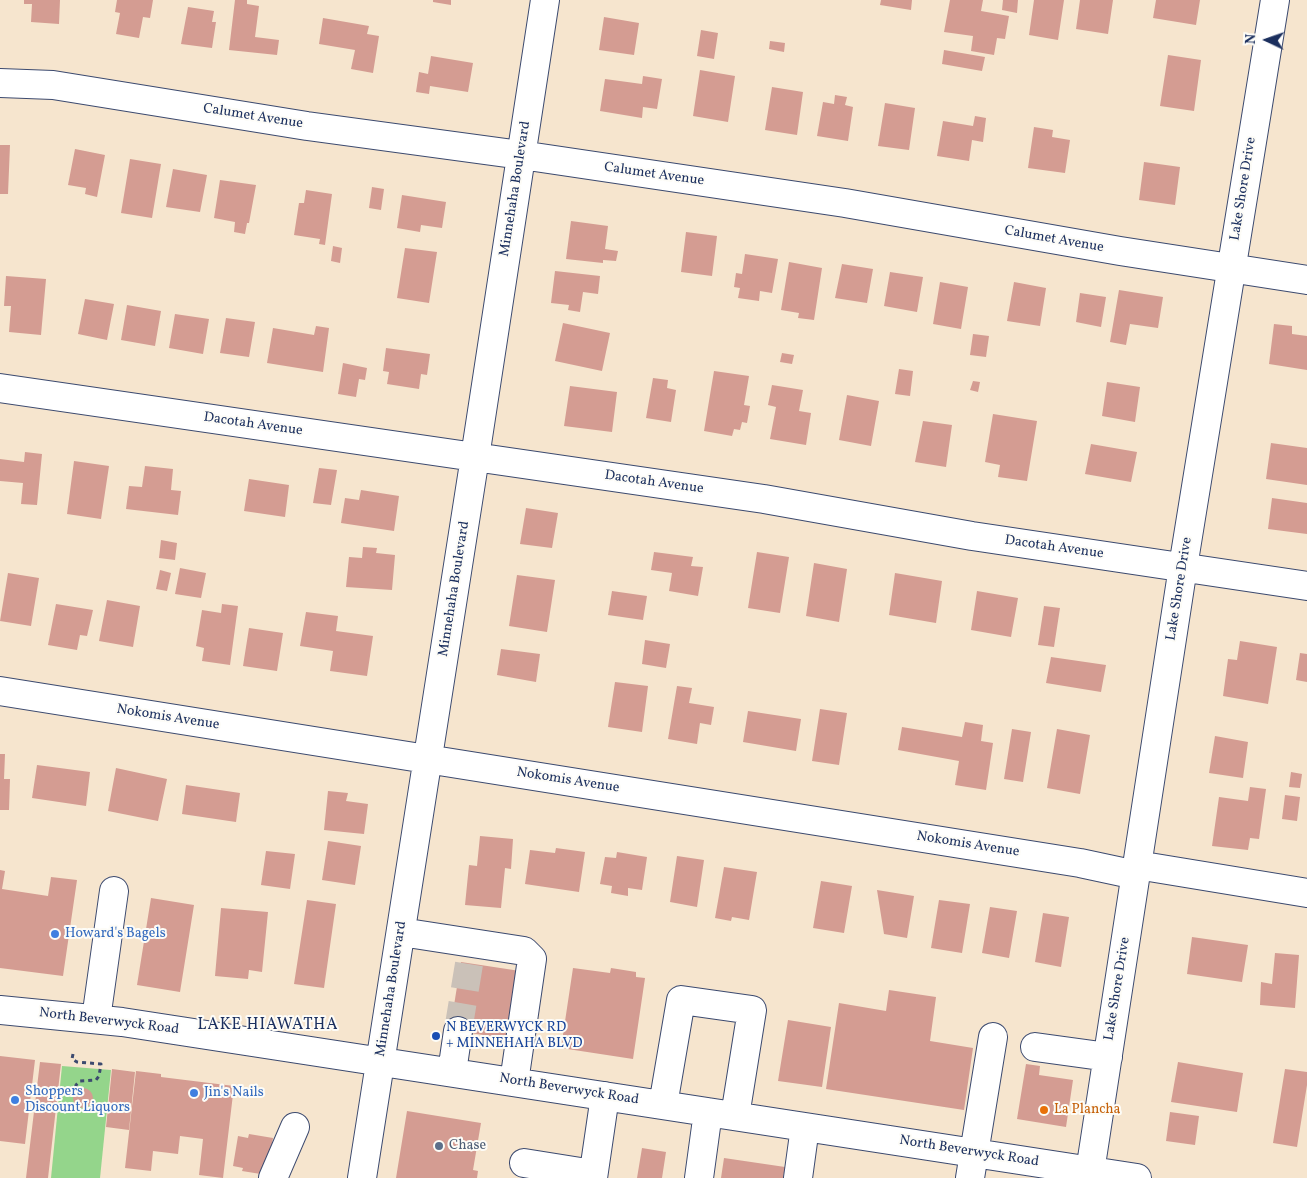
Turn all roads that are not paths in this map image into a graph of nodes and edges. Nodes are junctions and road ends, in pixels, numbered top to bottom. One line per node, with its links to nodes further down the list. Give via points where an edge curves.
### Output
1 (545, 0): 4 (street, Minnehaha Boulevard)
2 (1275, 0): 5 (street, Lake Shore Drive)
3 (0, 82): 4 (street, Calumet Avenue, via 53,85 306,126)
4 (521, 155): 5 (street, Calumet Avenue, via 845,203); 8 (street, Minnehaha Boulevard)
5 (1231, 268): 6 (street, Calumet Avenue); 9 (street, Lake Shore Drive)
6 (1307, 280)
7 (0, 388): 8 (street, Dacotah Avenue)
8 (476, 457): 9 (street, Dacotah Avenue, via 764,499 972,536); 12 (street, Minnehaha Boulevard)
9 (1183, 567): 10 (street, Dacotah Avenue); 13 (street, Lake Shore Drive)
10 (1307, 586)
11 (0, 691): 12 (street, Nokomis Avenue)
12 (428, 759): 13 (street, Nokomis Avenue); 16 (street, Minnehaha Boulevard)
13 (1136, 870): 15 (street, Nokomis Avenue); 22 (street, Lake Shore Drive)
14 (114, 891): 18 (street)
15 (1307, 893)
16 (401, 932): 23 (street, Minnehaha Boulevard); 25 (street, via 471,953 524,951 532,959)
17 (0, 1010): 18 (street, North Beverwyck Road)
18 (96, 1019): 23 (street, North Beverwyck Road)
19 (458, 1031): 24 (street)
20 (993, 1036): 32 (street)
21 (1034, 1047): 22 (street)
22 (1108, 1057): 33 (street, Lake Shore Drive)
23 (380, 1061): 24 (street, North Beverwyck Road); 36 (street, Minnehaha Boulevard)
24 (452, 1072): 25 (street, North Beverwyck Road)
25 (514, 1082): 26 (street, North Beverwyck Road)
26 (606, 1096): 27 (street, North Beverwyck Road); 34 (street)
27 (663, 1105): 28 (street, North Beverwyck Road); 28 (street, via 680,1000 752,1010)
28 (722, 1114): 29 (street, North Beverwyck Road); 37 (street)
29 (805, 1127): 32 (street, North Beverwyck Road); 38 (street)
30 (295, 1128): 35 (street)
31 (524, 1163): 34 (street)
32 (972, 1165): 33 (street, North Beverwyck Road)
33 (1090, 1174): 39 (street, North Beverwyck Road)
34 (593, 1176)
35 (273, 1178)
36 (362, 1178)
37 (698, 1178)
38 (798, 1178)
39 (1137, 1178)

